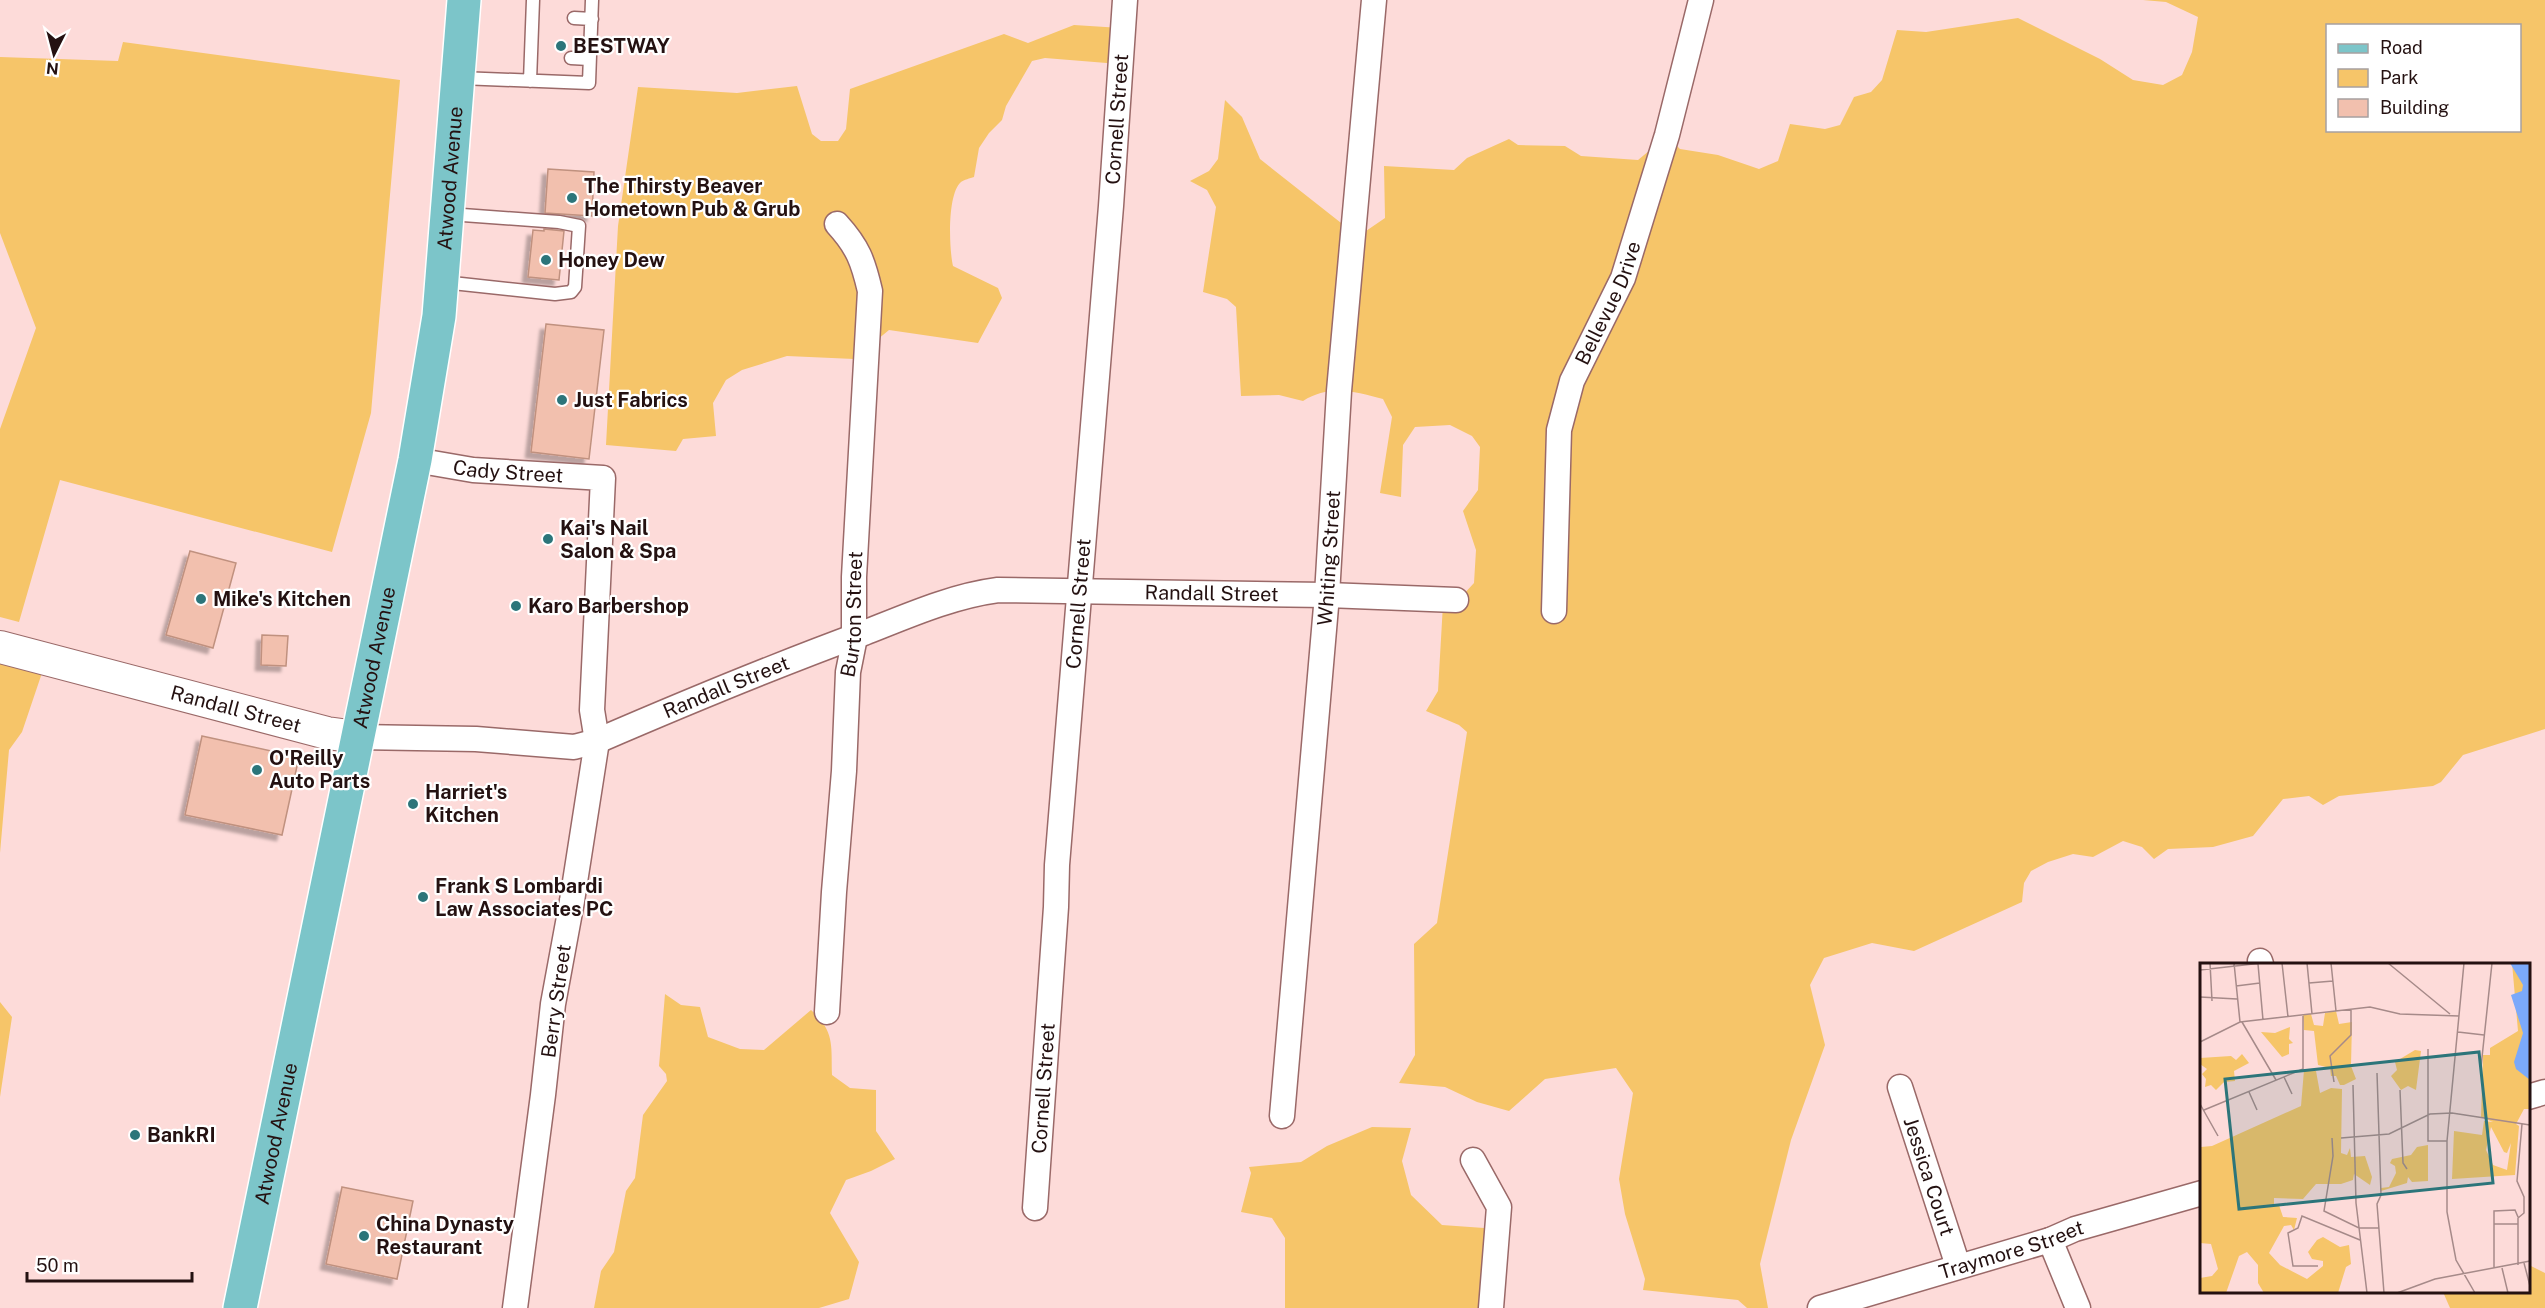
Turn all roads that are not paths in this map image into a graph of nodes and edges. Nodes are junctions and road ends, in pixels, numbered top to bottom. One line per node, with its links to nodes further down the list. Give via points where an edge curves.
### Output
1 (464, 0): 11 (main road, Atwood Avenue)
2 (533, 0): 12 (lane, via 538,15)
3 (592, 0): 8 (lane)
4 (1125, 0): 18 (street, Cornell Street)
5 (1374, 0): 19 (street, Whiting Street, via 1339,391)
6 (1701, 0): 21 (street, Bellevue Drive, via 1667,135 1623,278 1572,381 1558,430)
7 (574, 18): 8 (lane)
8 (591, 19): 10 (lane)
9 (571, 58): 10 (lane)
10 (590, 59): 12 (lane, via 589,83)
11 (458, 78): 12 (lane); 13 (main road, Atwood Avenue)
12 (530, 81)
13 (448, 214): 15 (main road, Atwood Avenue); 15 (lane, via 579,226 575,287 571,292 555,294)
14 (837, 224): 22 (street, Burton Street, via 862,258 870,291)
15 (442, 282): 16 (main road, Atwood Avenue)
16 (416, 460): 17 (street, Cady Street, via 473,470); 24 (main road, Atwood Avenue)
17 (603, 478): 25 (street, Berry Street, via 592,710)
18 (1079, 590): 19 (street, Randall Street); 22 (street, Randall Street, via 981,592); 33 (street, Cornell Street)
19 (1326, 595): 20 (street, Randall Street); 30 (street, Whiting Street)
20 (1456, 600)
21 (1554, 611)
22 (854, 636): 25 (street, Randall Street, via 760,671); 26 (street, Burton Street)
23 (0, 647): 24 (street, Randall Street, via 327,733)
24 (357, 736): 25 (street, Randall Street, via 574,747); 36 (main road, Atwood Avenue)
25 (597, 741): 37 (street, Berry Street, via 553,1004)
26 (827, 1012)
27 (1900, 1087): 35 (street, Jessica Court)
28 (2545, 1092): 29 (street)
29 (2530, 1097)
30 (1282, 1116)
31 (1473, 1160): 38 (street, via 1498,1208)
32 (2200, 1193): 34 (street, Traymore Street)
33 (1035, 1208)
34 (2050, 1240): 35 (street, Traymore Street); 40 (street)
35 (1958, 1266): 39 (street, Traymore Street)
36 (240, 1308)
37 (514, 1308)
38 (1491, 1308)
39 (1820, 1308)
40 (2078, 1308)

